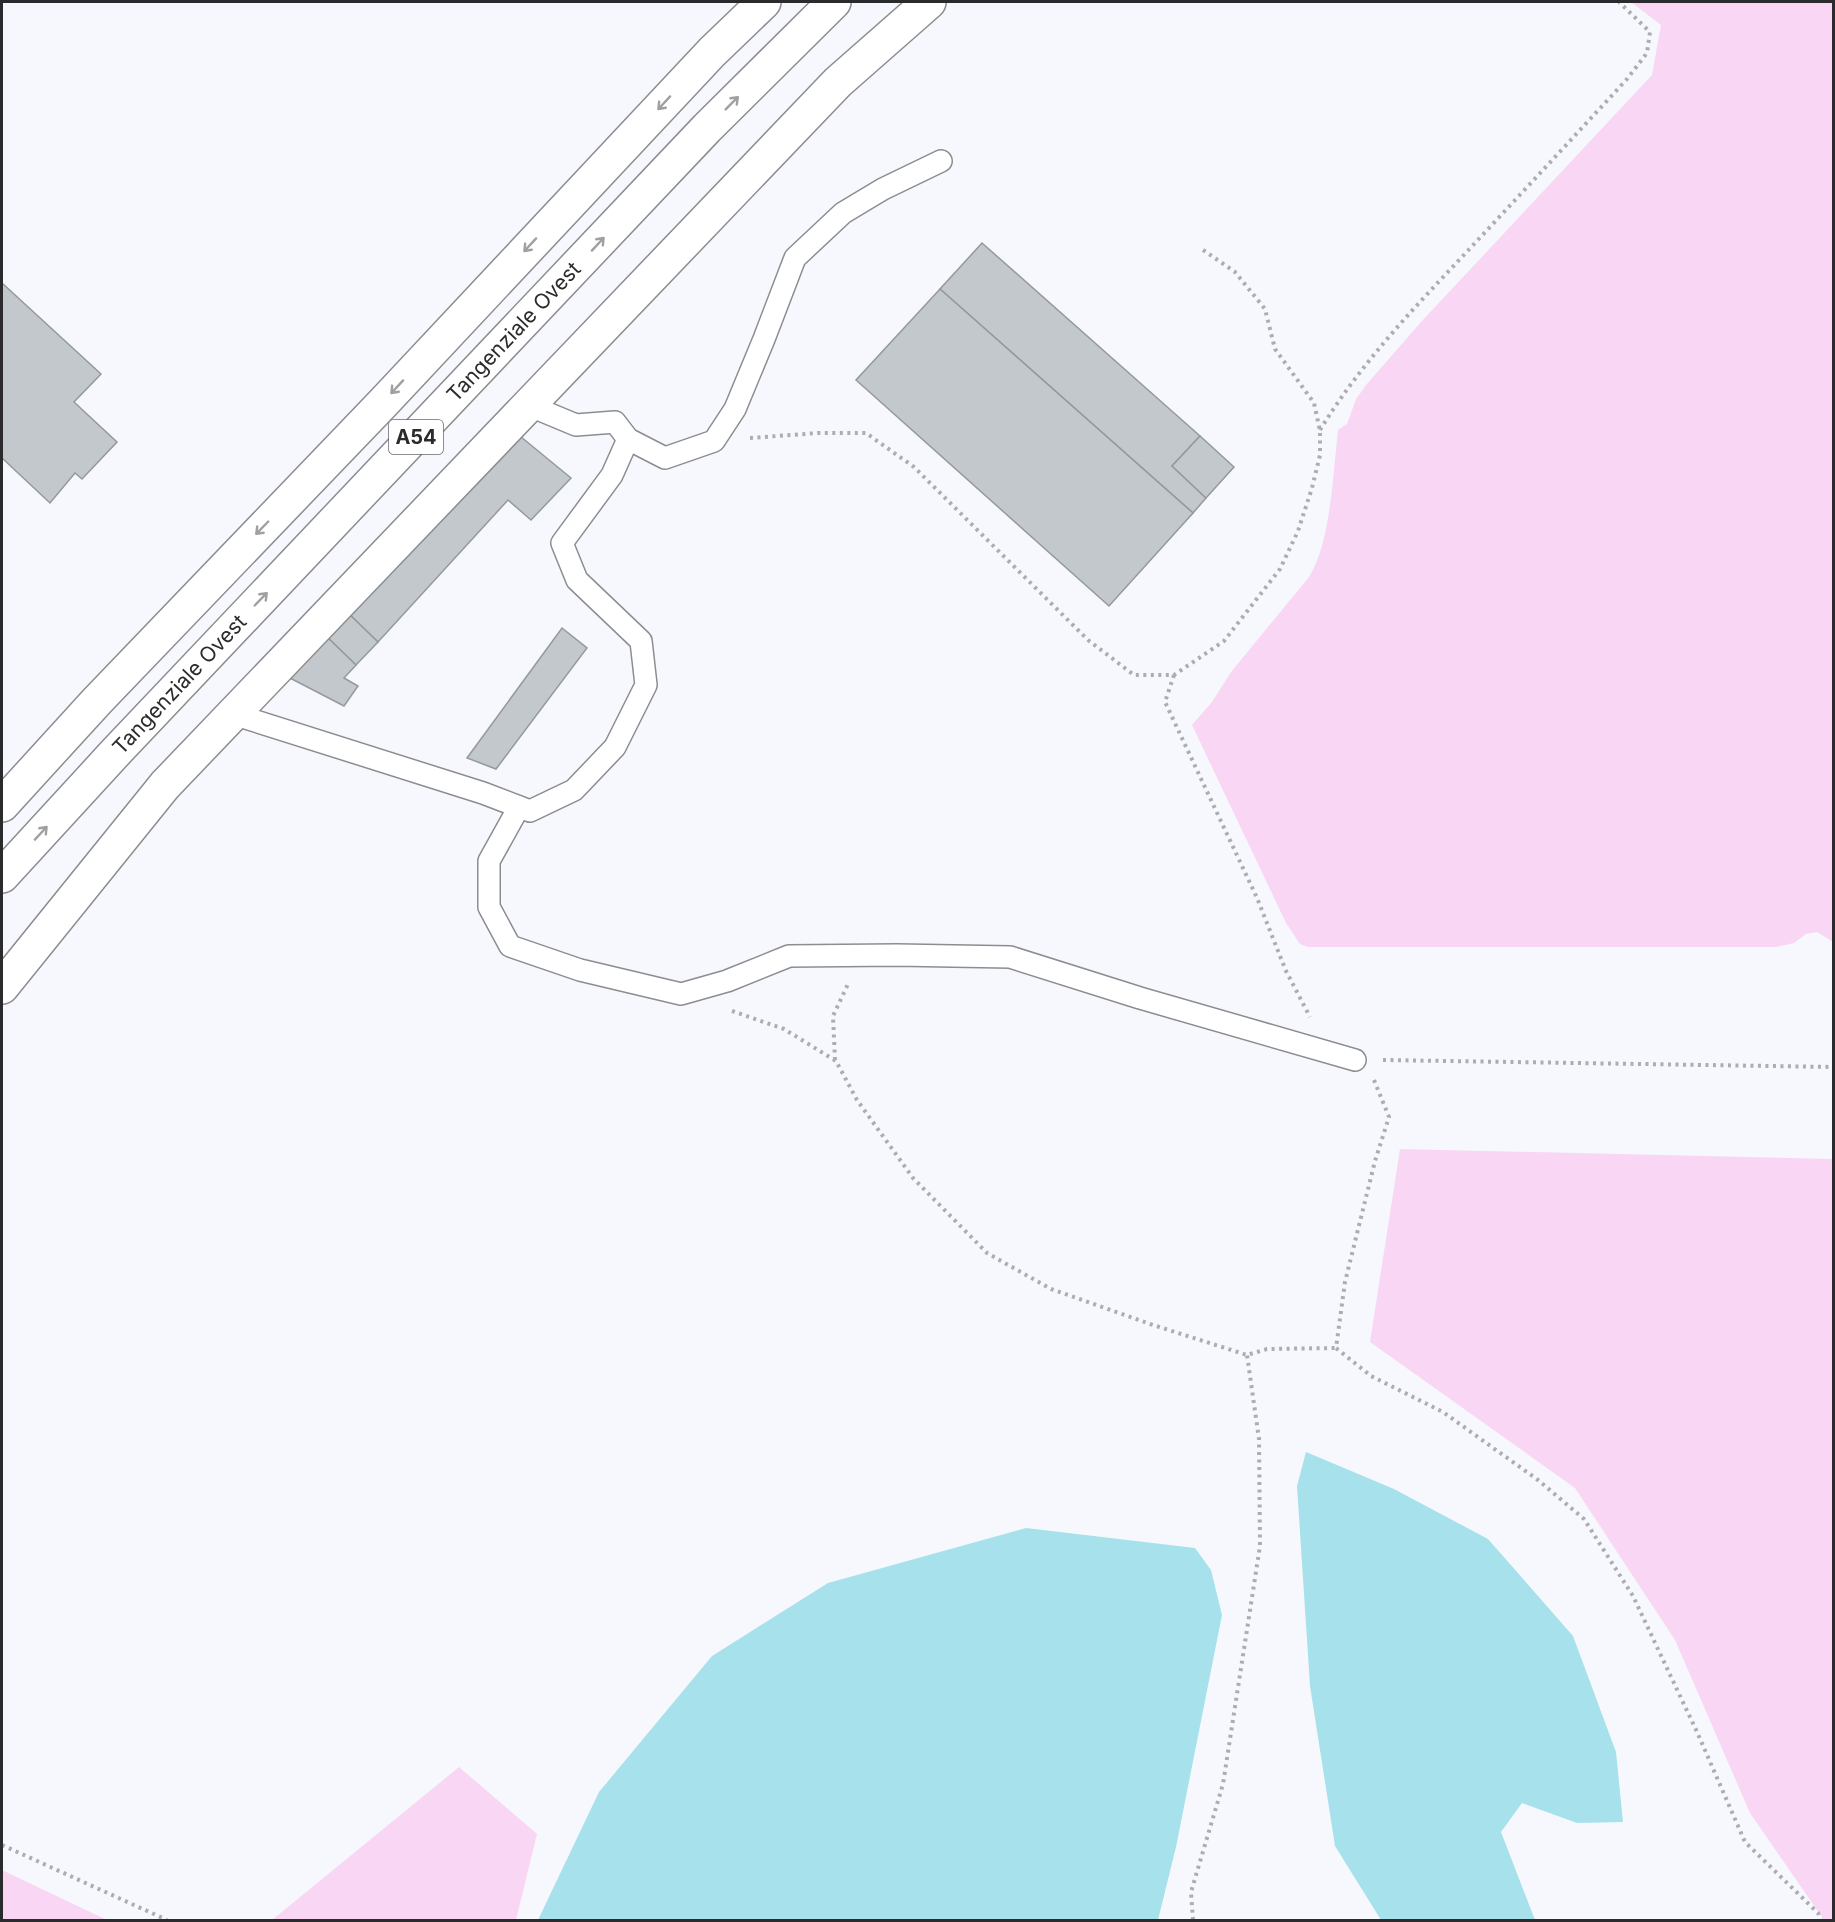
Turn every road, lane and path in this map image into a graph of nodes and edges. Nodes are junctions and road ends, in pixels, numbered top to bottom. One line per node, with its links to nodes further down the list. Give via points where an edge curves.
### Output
1 (764, 2): 13 (main road, A54, one-way to 13, via 712,52)
2 (834, 2): 15 (main road, Tangenziale Ovest / A54, one-way to 2, via 707,128)
3 (929, 2): 7 (main road, via 838,82)
4 (1619, 2): 8 (path, via 1650,32 1647,53 1627,80 1372,357)
5 (941, 161): 10 (lane, via 843,213 795,258 735,409)
6 (1203, 250): 8 (path, via 1235,272 1265,309 1275,349 1314,403)
7 (528, 405): 9 (lane, via 576,425 615,422); 12 (main road)
8 (1320, 431): 11 (path, via 1320,455 1312,488 1280,569 1224,641)
9 (628, 439): 10 (lane, via 665,458); 14 (lane, via 612,475 562,543 577,580 641,642 646,685 615,747 574,790 530,811)
10 (714, 441): 11 (path, via 818,432 866,433 914,467 1088,640 1134,675)
11 (1174, 675): 19 (path, via 1166,702)
12 (233, 714): 14 (lane); 17 (main road, via 165,785)
13 (2, 805)
14 (519, 807): 18 (lane, via 489,861 489,907 510,946 580,970)
15 (2, 876)
16 (860, 955): 18 (lane, via 789,956 728,981); 20 (lane, via 1010,957); 21 (path, via 833,1016)
17 (2, 987)
18 (681, 994): 21 (path, via 784,1029)
19 (1312, 1022)
20 (1356, 1060): 22 (path); 23 (path, via 1374,1079 1389,1117 1345,1282)
21 (836, 1061): 24 (path, via 856,1100 913,1178 987,1252 1051,1289)
22 (1833, 1068)
23 (1336, 1348): 24 (path, via 1267,1349); 28 (path, via 1371,1376 1443,1412 1538,1480 1584,1519 1633,1596 1745,1842)
24 (1247, 1354): 27 (path, via 1259,1439 1260,1546 1223,1784 1191,1892)
25 (2, 1845): 26 (path)
26 (167, 1920)
27 (1194, 1920)
28 (1821, 1920)

